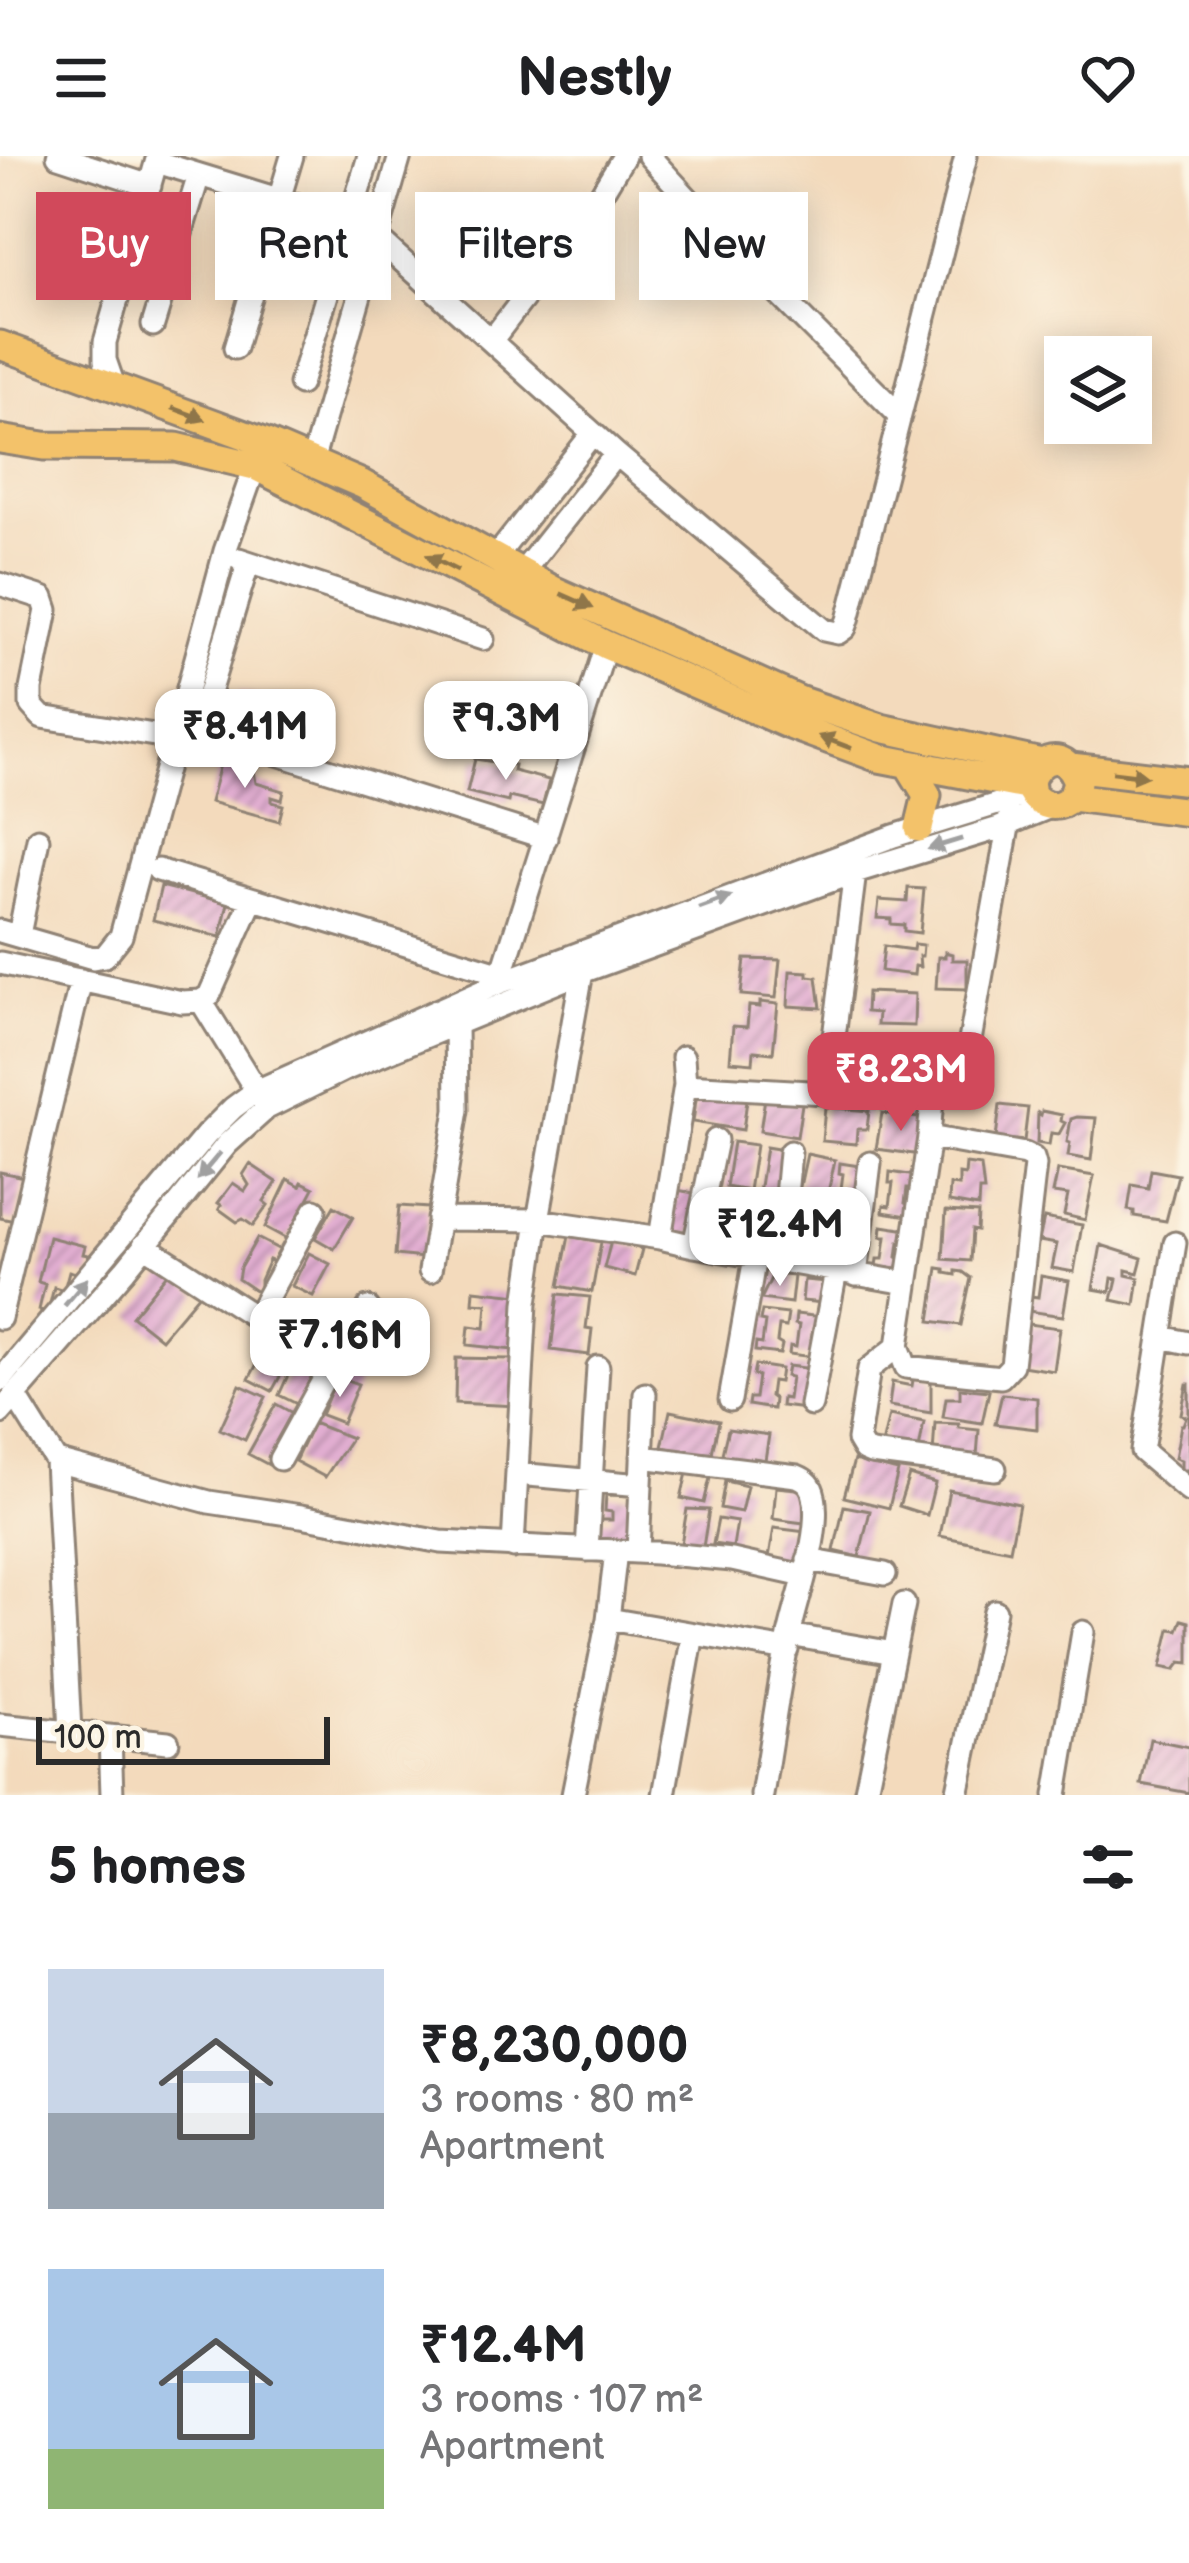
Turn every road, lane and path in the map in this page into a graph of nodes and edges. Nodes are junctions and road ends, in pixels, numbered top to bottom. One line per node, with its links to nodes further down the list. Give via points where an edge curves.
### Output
1 (58, 156): 10 (street)
2 (292, 156): 12 (street)
3 (370, 156): 13 (street)
4 (400, 156): 14 (street)
5 (624, 156): 20 (street)
6 (649, 156): 25 (street)
7 (966, 156): 25 (street)
8 (157, 159): 9 (street); 10 (street)
9 (199, 175): 11 (street); 19 (street)
10 (150, 186): 24 (street, via 104,342)
11 (254, 192)
12 (282, 192)
13 (359, 192)
14 (389, 192)
15 (391, 251): 20 (street)
16 (250, 300): 22 (street)
17 (326, 300): 23 (street)
18 (358, 300): 30 (street)
19 (153, 325)
20 (491, 340): 26 (street)
21 (0, 345): 24 (main road)
22 (235, 348)
23 (300, 384)
24 (114, 386): 28 (main road, one-way to 28)
25 (900, 416): 29 (street, via 848,620 838,633 824,630)
26 (593, 433): 29 (street); 32 (street)
27 (0, 439): 28 (main road)
28 (259, 454): 30 (main road); 31 (street); 37 (main road, one-way to 28)
29 (616, 454): 34 (street)
30 (312, 462): 32 (main road)
31 (225, 550): 33 (street); 38 (street)
32 (495, 558): 34 (main road)
33 (248, 564): 36 (street); 45 (street, via 203,713 210,734)
34 (521, 574): 41 (main road, one-way to 41, via 801,701)
35 (0, 584): 38 (street, via 43,598 47,610 31,689 42,717)
36 (484, 639)
37 (606, 645): 39 (main road, one-way to 37, via 790,725); 45 (street)
38 (173, 738): 50 (street, via 114,947 93,958)
39 (908, 764): 41 (main road); 44 (main road, via 927,795)
40 (1189, 781): 41 (main road, one-way to 40, via 1057,760)
41 (1040, 791): 42 (main road); 43 (street); 43 (street); 44 (street)
42 (1189, 812)
43 (1009, 824): 48 (street, one-way to 48); 61 (street, via 968,1052)
44 (920, 828): 53 (street, one-way to 44)
45 (546, 838): 54 (street)
46 (38, 839): 50 (street)
47 (158, 869): 49 (street)
48 (855, 872): 52 (street); 60 (street)
49 (252, 900): 54 (street); 56 (street)
50 (9, 933)
51 (0, 963): 55 (street)
52 (582, 972): 53 (street); 69 (street)
53 (554, 973): 54 (street); 57 (street)
54 (500, 978): 62 (street)
55 (81, 980): 56 (street); 81 (street)
56 (201, 1001): 62 (street)
57 (456, 1023): 62 (street); 68 (street, via 457,1110)
58 (682, 1057): 59 (street)
59 (685, 1085): 60 (street); 70 (street)
60 (826, 1092): 61 (street)
61 (932, 1099): 63 (street)
62 (262, 1100): 72 (street, one-way to 72); 87 (street, one-way to 62, via 207,1133 233,1108)
63 (929, 1137): 78 (street); 84 (street, via 1033,1158 1012,1365 994,1378 906,1367)
64 (716, 1140): 73 (street)
65 (790, 1151): 75 (street)
66 (870, 1163): 77 (street)
67 (314, 1210): 80 (street)
68 (438, 1219): 69 (street); 76 (street)
69 (538, 1220): 70 (street); 95 (street)
70 (660, 1238): 73 (street)
71 (1174, 1243): 82 (street)
72 (144, 1245): 80 (street); 87 (street)
73 (694, 1246): 74 (street)
74 (755, 1257): 75 (street); 89 (street)
75 (780, 1262): 77 (street)
76 (430, 1271)
77 (846, 1273): 78 (street); 90 (street)
78 (907, 1283): 84 (street)
79 (368, 1308): 85 (street)
80 (257, 1316): 85 (street)
81 (0, 1318)
82 (1161, 1337): 83 (street); 98 (street, via 1142,1451)
83 (1189, 1342)
84 (898, 1346): 94 (street, via 869,1370 860,1445 871,1453)
85 (331, 1366): 92 (street)
86 (598, 1367): 96 (street)
87 (4, 1389): 93 (street)
88 (645, 1394): 91 (street)
89 (730, 1400)
90 (811, 1405)
91 (642, 1457): 97 (street); 102 (street, via 806,1480 816,1512)
92 (280, 1459)
93 (56, 1461): 99 (street, via 208,1502 441,1543); 112 (street)
94 (995, 1468)
95 (517, 1474): 96 (street); 99 (street)
96 (592, 1480): 97 (street); 100 (street)
97 (641, 1485): 101 (street)
98 (1189, 1491)
99 (513, 1547): 100 (street)
100 (587, 1550): 101 (street)
101 (627, 1552): 102 (street); 106 (street)
102 (806, 1568): 103 (street); 109 (street)
103 (885, 1574)
104 (904, 1604): 110 (street)
105 (995, 1612): 120 (street)
106 (608, 1619): 108 (street); 116 (street)
107 (1083, 1632): 121 (street)
108 (693, 1634): 109 (street); 117 (street)
109 (788, 1642): 110 (street); 118 (street)
110 (895, 1653): 119 (street)
111 (0, 1726): 112 (street)
112 (70, 1732): 113 (street)
113 (110, 1736): 114 (street); 115 (street)
114 (168, 1742)
115 (112, 1795)
116 (573, 1795)
117 (664, 1795)
118 (762, 1795)
119 (865, 1795)
120 (957, 1795)
121 (1056, 1795)

